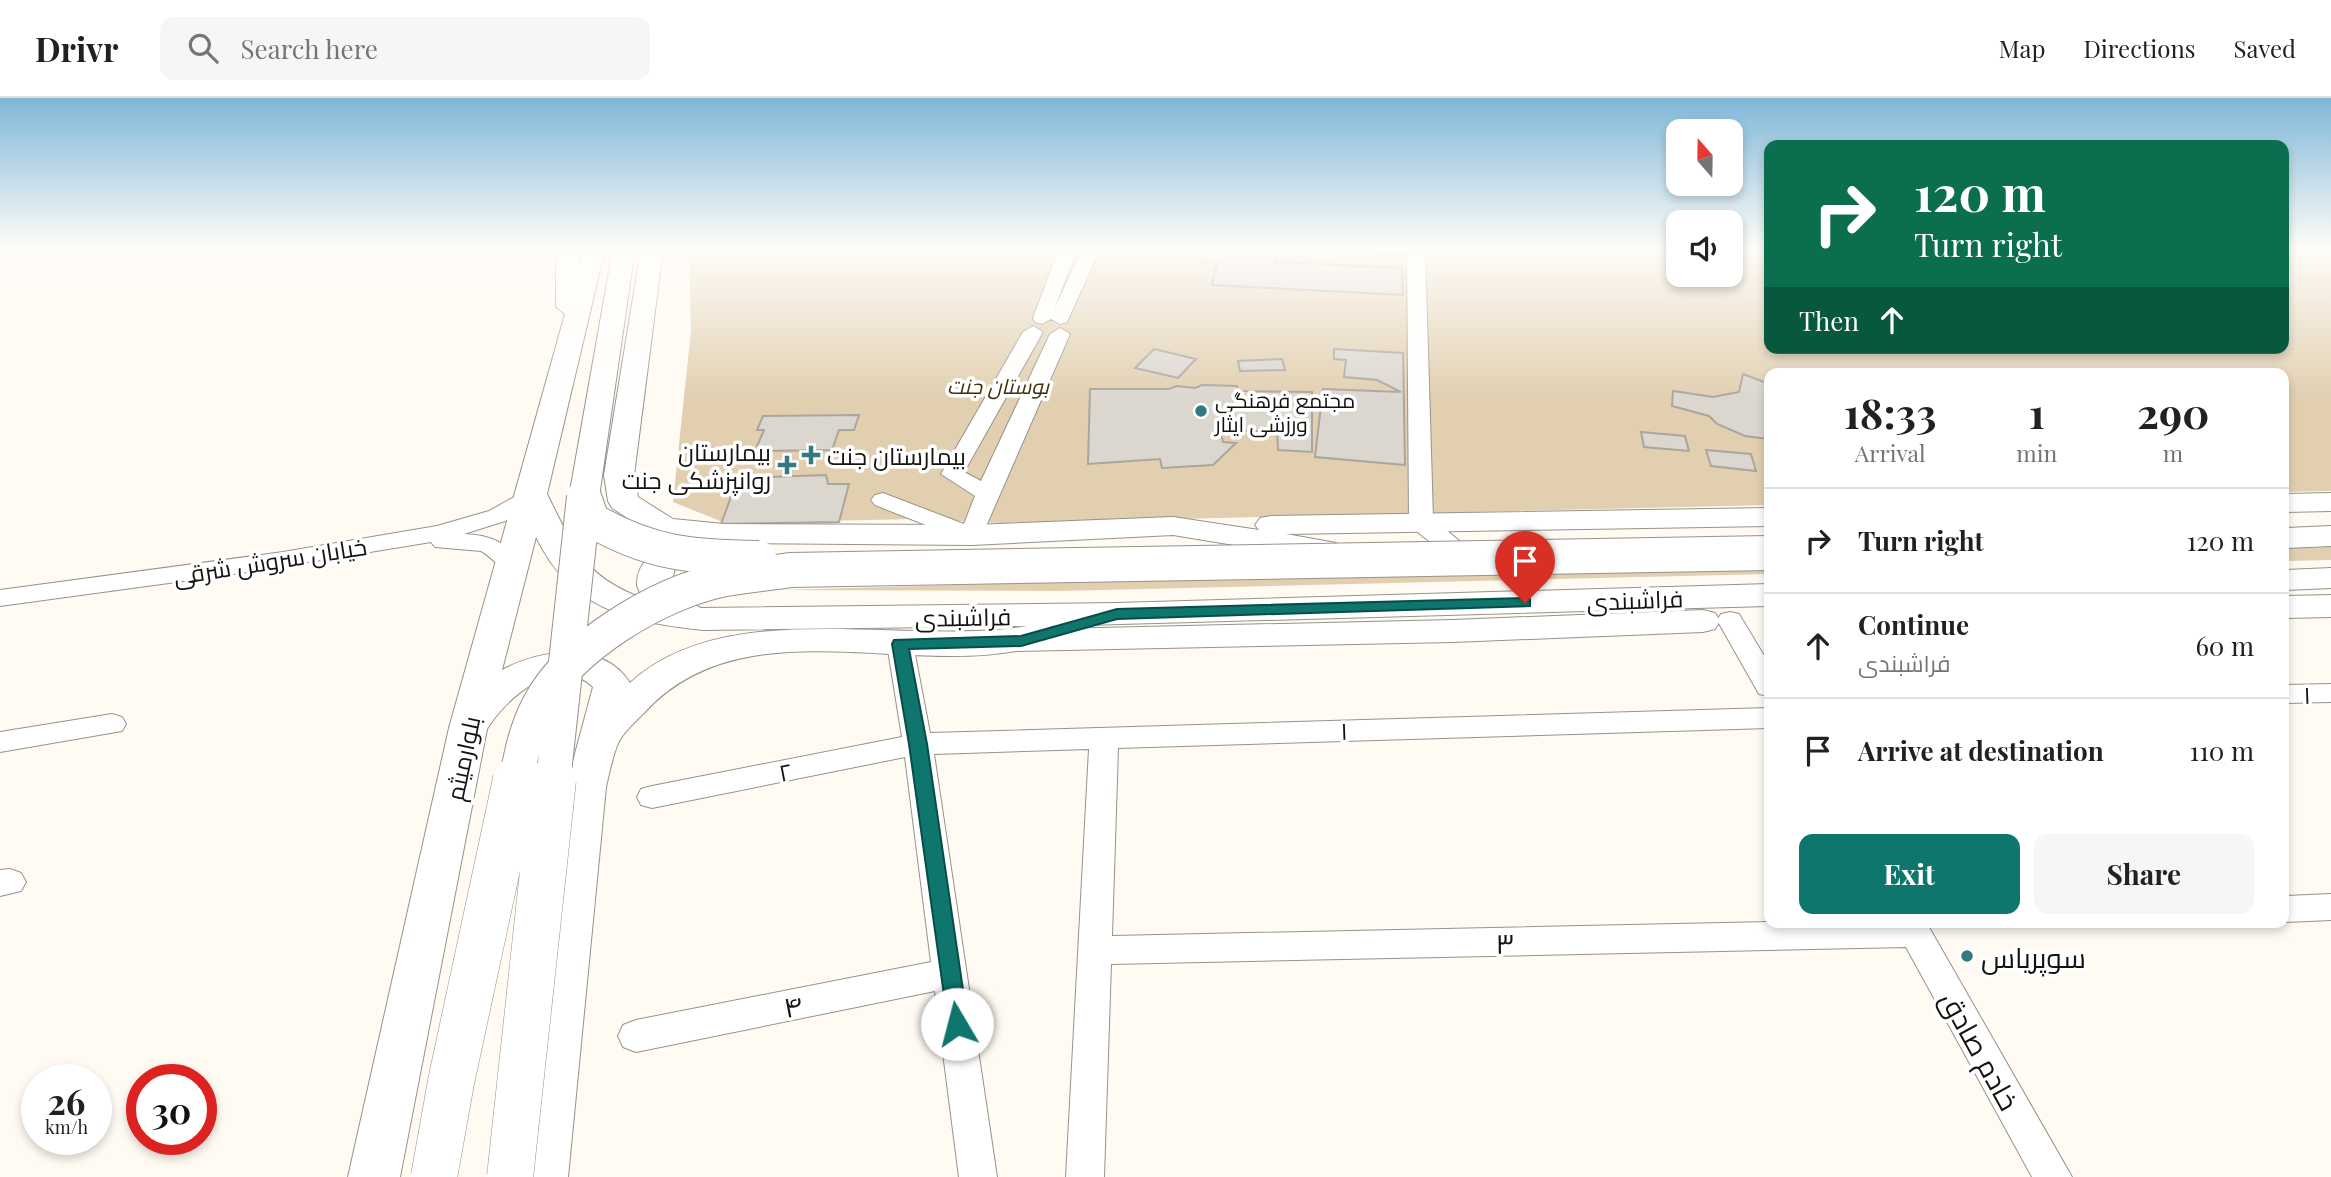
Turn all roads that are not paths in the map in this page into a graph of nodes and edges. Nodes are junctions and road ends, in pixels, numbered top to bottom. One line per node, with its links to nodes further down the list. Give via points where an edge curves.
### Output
1 (567, 299): 9 (main road)
2 (580, 299): 9 (main road)
3 (616, 299): 12 (main road)
4 (646, 299): 19 (main road, via 619,475 623,501 665,528)
5 (1056, 299): 8 (street)
6 (1064, 299): 8 (street)
7 (1417, 299): 17 (street)
8 (1049, 326): 10 (street); 10 (street, via 952,474)
9 (568, 342): 11 (main road, بلوارمیثم)
10 (987, 493): 20 (street)
11 (532, 494): 26 (street, خیابان سروش شرقی, via 476,524); 28 (main road, بلوارمیثم); 38 (main road, فراشبندی, via 569,567 593,592 661,615)
12 (584, 497): 25 (main road, bridge, via 592,520 610,531 657,552 688,556); 62 (main road, bridge)
13 (883, 500): 20 (street)
14 (2331, 502): 15 (main road)
15 (2289, 503)
16 (1764, 517): 17 (main road)
17 (1421, 522): 18 (main road); 23 (street)
18 (1173, 526): 20 (main road); 25 (main road)
19 (724, 534): 20 (main road); 38 (main road, via 686,545 660,563 654,585 663,604)
20 (972, 535)
21 (2331, 536): 22 (main road)
22 (2289, 538)
23 (1451, 544): 24 (main road, via 1598,538); 25 (main road)
24 (1764, 544)
25 (1325, 550)
26 (333, 552): 28 (street, via 473,541 492,545); 32 (street, خیابان سروش شرقی)
27 (1764, 552): 61 (main road, bridge, via 790,570 719,580 653,604 581,657 545,695 526,733)
28 (510, 565): 48 (main road, بلوارمیثم)
29 (2331, 578): 30 (main road)
30 (2289, 580)
31 (1764, 595): 34 (main road, فراشبندی)
32 (0, 598)
33 (2331, 606): 35 (main road)
34 (1387, 607): 36 (main road, فراشبندی); 40 (main road)
35 (2289, 607)
36 (1117, 614): 38 (main road, فراشبندی); 41 (main road)
37 (1764, 619): 39 (main road, فراشبندی)
38 (703, 620)
39 (1730, 620): 40 (main road, فراشبندی); 43 (street)
40 (1453, 631): 41 (main road, فراشبندی)
41 (1021, 641): 42 (main road)
42 (900, 644): 50 (main road, via 831,641 709,652 654,682); 52 (street)
43 (1764, 678)
44 (2289, 694): 45 (street, ۱)
45 (2330, 694)
46 (1764, 718): 49 (street, ۱)
47 (112, 724): 51 (street)
48 (468, 727): 50 (main road, via 491,696 517,676 564,665 588,665 612,684); 60 (main road, بلوارمیثم)
49 (1104, 737): 52 (street, ۱); 57 (street)
50 (597, 741): 63 (main road, via 586,787)
51 (0, 742)
52 (918, 744): 53 (street, ۲); 58 (street)
53 (652, 797)
54 (2331, 906): 55 (street)
55 (2289, 909)
56 (1912, 928): 57 (street, ۳); 66 (street, خادم صادق)
57 (1095, 950): 65 (street)
58 (950, 973): 59 (street, ۴); 64 (street)
59 (636, 1036)
60 (367, 1176)
61 (435, 1177)
62 (510, 1177)
63 (542, 1177)
64 (978, 1177)
65 (1085, 1177)
66 (2053, 1177)

